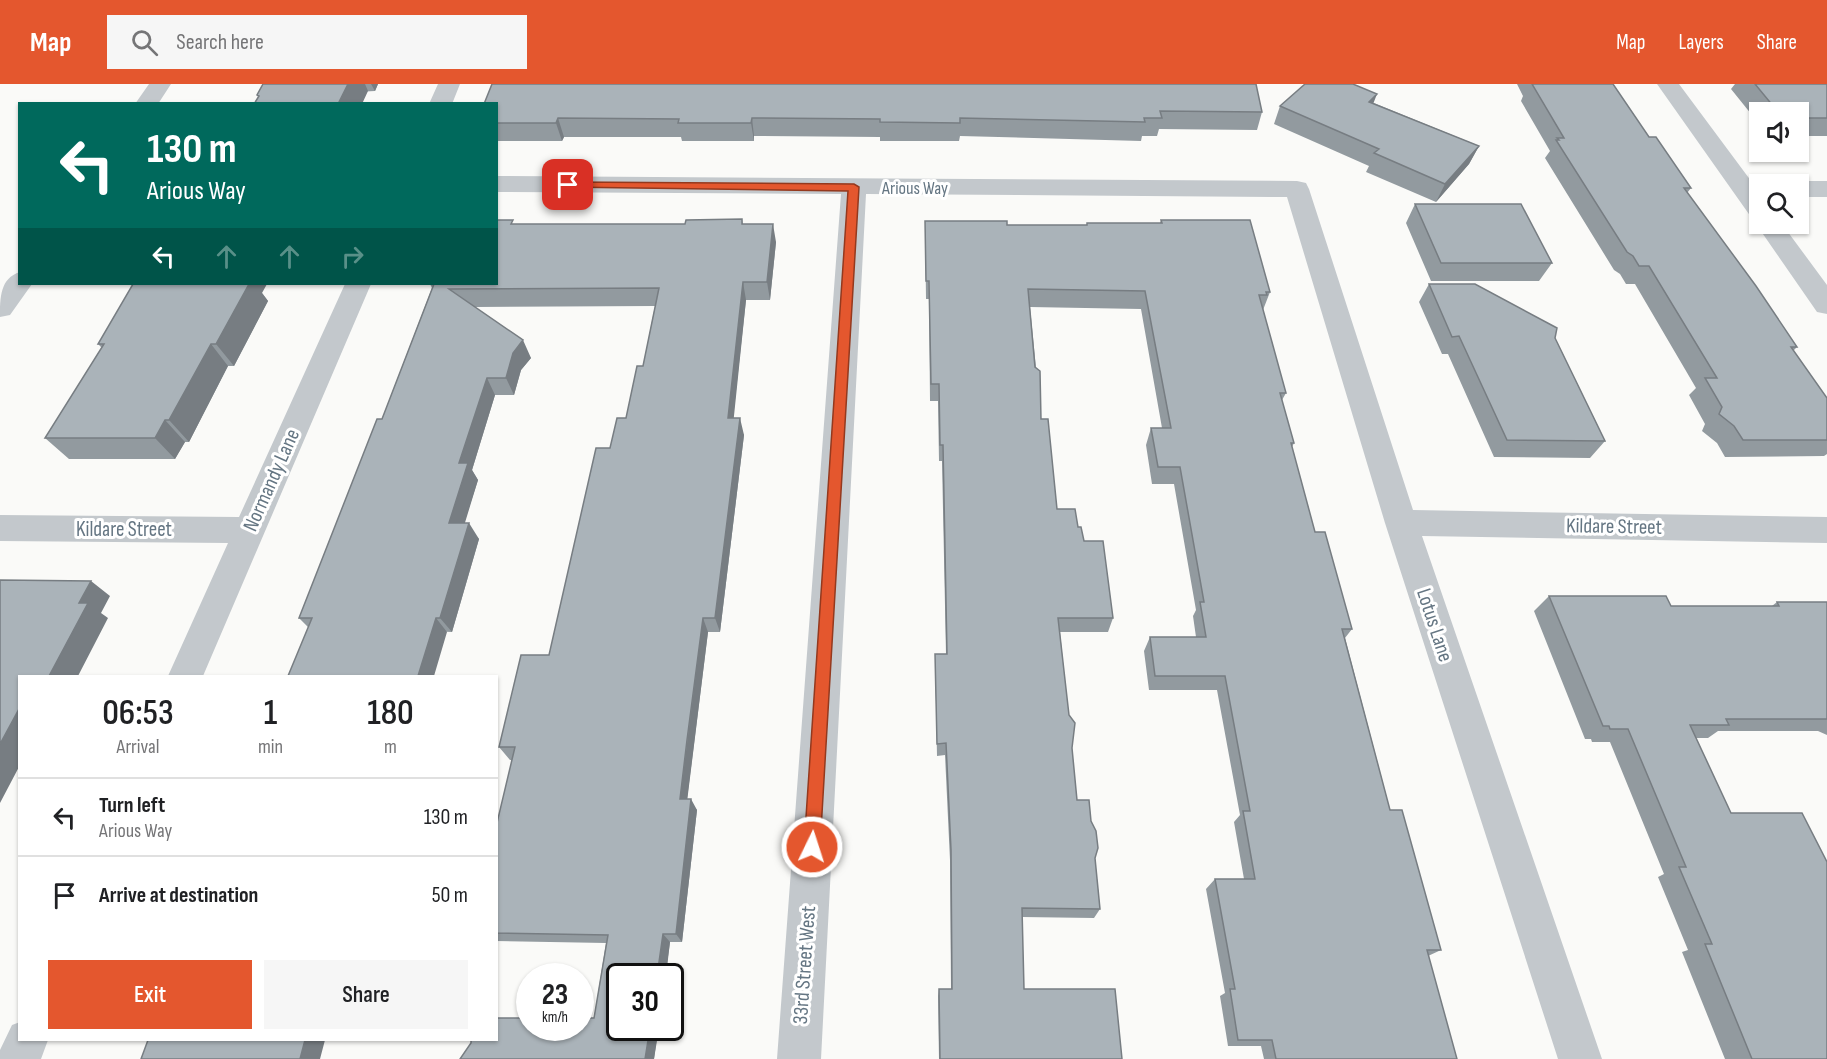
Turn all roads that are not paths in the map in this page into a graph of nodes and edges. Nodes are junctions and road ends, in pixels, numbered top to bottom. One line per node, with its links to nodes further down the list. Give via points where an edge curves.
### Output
1 (160, 84): 4 (street)
2 (449, 84): 5 (street)
3 (1668, 84): 7 (street)
4 (147, 102)
5 (441, 102)
6 (498, 184): 8 (street, Arious Way)
7 (1749, 185)
8 (854, 187): 9 (street, Arious Way); 24 (street, 33rd Street West)
9 (1297, 189): 17 (street, Lotus Lane)
10 (1809, 189): 11 (street)
11 (1827, 189)
12 (1776, 234): 15 (street)
13 (18, 284): 16 (street)
14 (358, 285): 19 (street, Normandy Lane)
15 (1827, 305)
16 (0, 308)
17 (1401, 523): 20 (street, Kildare Street); 25 (street, Lotus Lane)
18 (0, 528): 19 (street, Kildare Street)
19 (249, 530): 21 (street, Normandy Lane)
20 (1827, 530)
21 (185, 675)
22 (27, 1041): 23 (street)
23 (18, 1059)
24 (798, 1059)
25 (1580, 1059)

